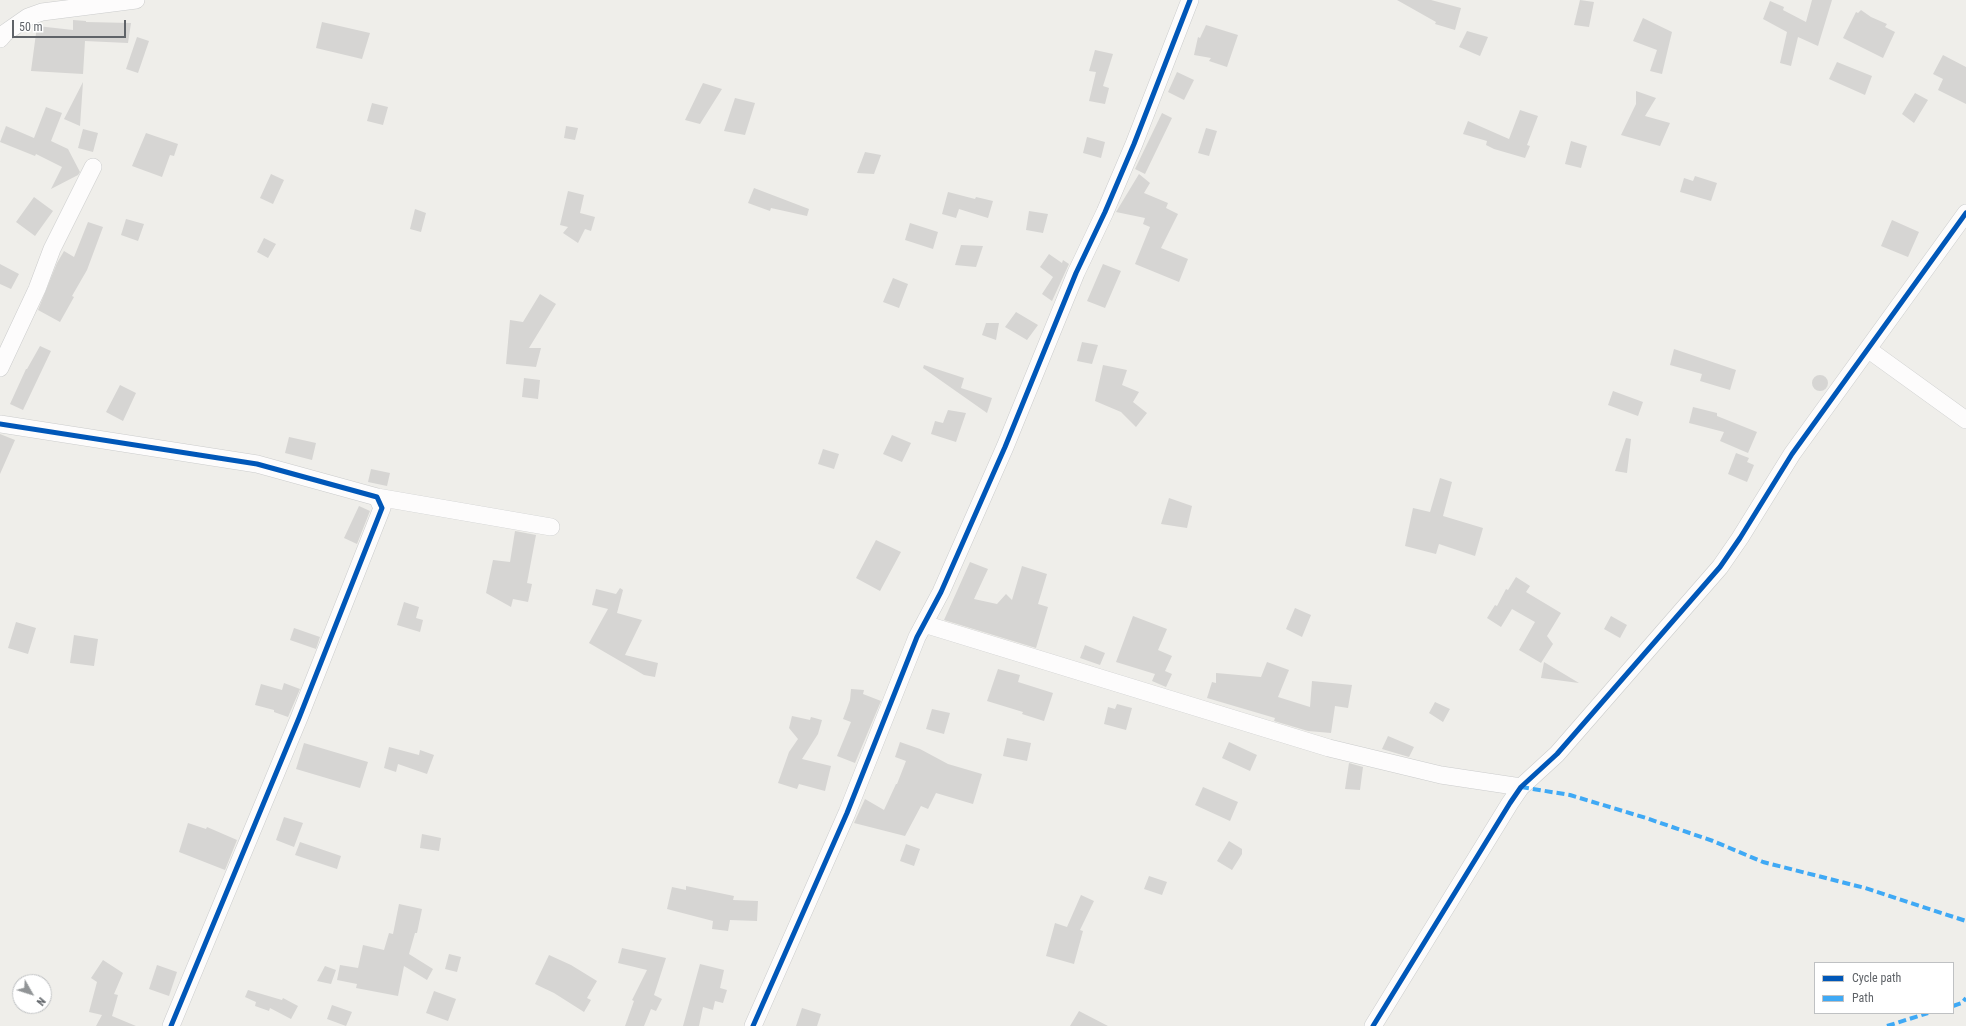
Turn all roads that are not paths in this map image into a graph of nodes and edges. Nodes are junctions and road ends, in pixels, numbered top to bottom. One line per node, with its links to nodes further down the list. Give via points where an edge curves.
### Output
1 (136, 0): 3 (street, via 42,12 28,17)
2 (1190, 0): 12 (street, via 1134,144 1076,273 1005,447 941,592)
3 (0, 39)
4 (93, 167): 7 (street, via 52,249 37,289)
5 (1966, 214): 6 (street)
6 (1869, 350): 8 (street); 13 (street, via 1792,454 1720,567 1557,754)
7 (0, 368)
8 (1966, 420)
9 (0, 424): 10 (street, via 257,464)
10 (377, 497): 11 (street); 14 (street, via 382,508 379,518)
11 (551, 527)
12 (924, 624): 13 (street, via 1329,748 1441,775); 15 (street, via 847,813)
13 (1521, 788): 16 (street, via 1473,860)
14 (171, 1026)
15 (752, 1026)
16 (1373, 1026)

